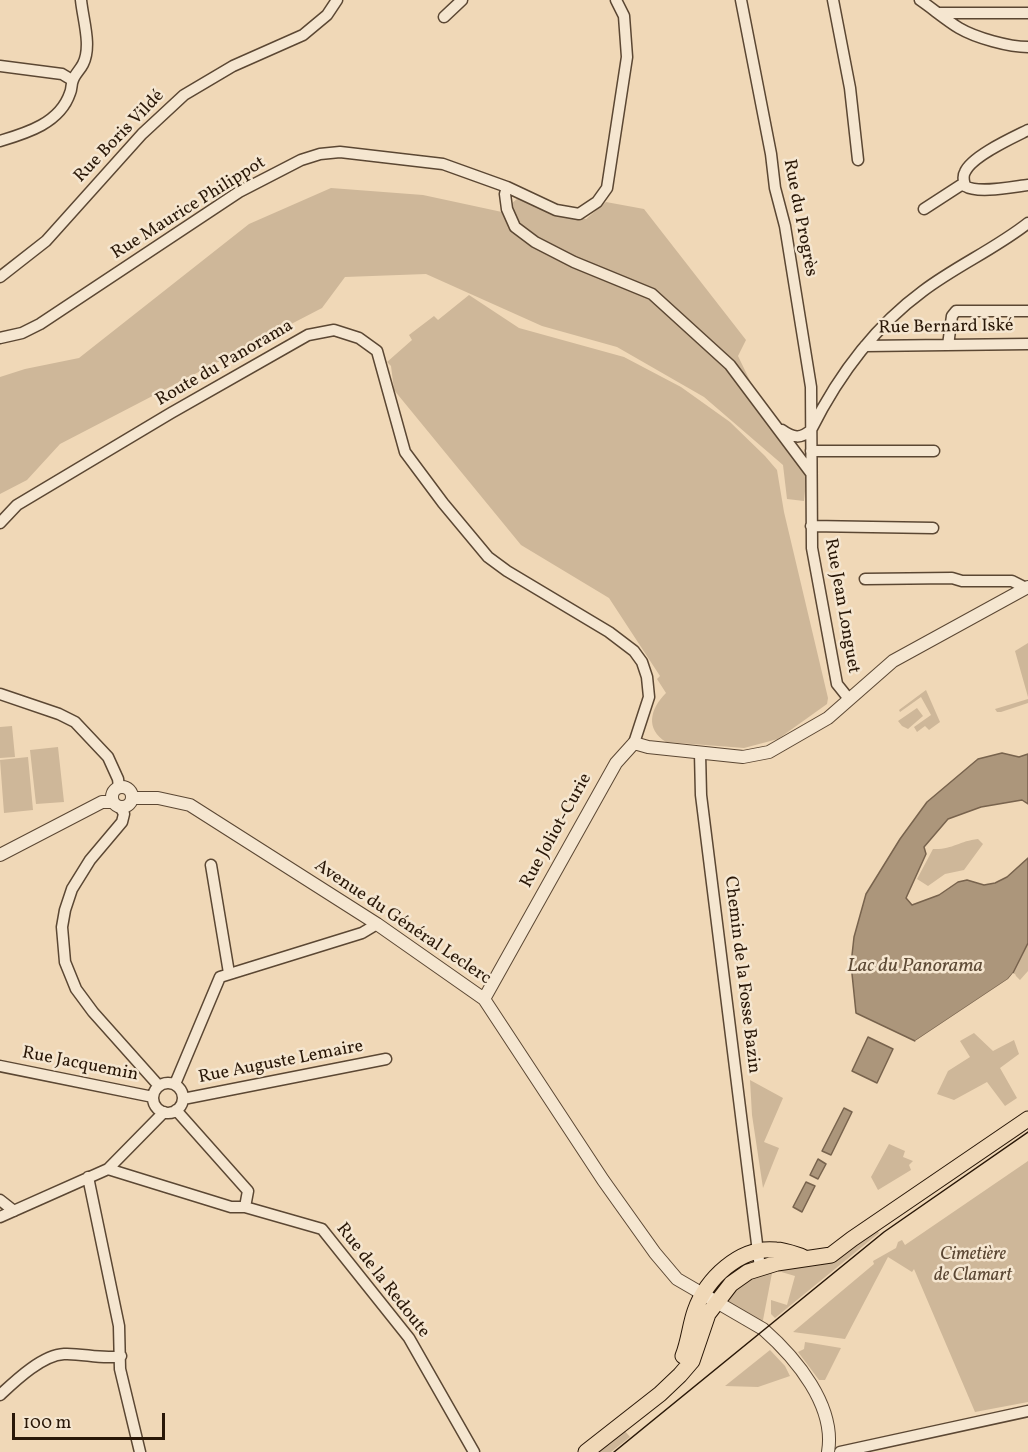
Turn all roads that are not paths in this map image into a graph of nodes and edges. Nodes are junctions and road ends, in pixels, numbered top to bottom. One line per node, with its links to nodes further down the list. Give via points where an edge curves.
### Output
1 (81, 0): 13 (street, via 87,48)
2 (337, 0): 22 (street, Rue Boris Vildé, via 327,15 303,35 233,66 184,95 142,134 46,241)
3 (462, 0): 10 (street)
4 (616, 0): 19 (street, Rue Maurice Philippot, via 624,16 627,57 607,188 597,202 579,214 556,210)
5 (741, 0): 29 (street, Rue du Progrès, via 789,246)
6 (833, 0): 16 (street, via 850,88)
7 (920, 0): 8 (street)
8 (940, 13): 9 (street); 11 (street, via 968,32)
9 (1028, 13)
10 (444, 17)
11 (1028, 47)
12 (0, 66): 13 (street, via 62,74)
13 (72, 80): 15 (street, via 71,93 57,115 28,133)
14 (1028, 130): 18 (street, via 998,145 967,169 963,177)
15 (0, 141)
16 (858, 159)
17 (1028, 185): 18 (street, via 972,190)
18 (965, 186): 20 (street)
19 (507, 187): 24 (street, Rue Maurice Philippot, via 443,164 340,152 320,154 300,160 239,192 40,324); 31 (street, via 507,209 515,227 574,262 652,294 730,365)
20 (924, 209)
21 (1028, 224): 27 (street, via 924,290 891,316)
22 (0, 278)
23 (1028, 311): 26 (street, via 956,311)
24 (0, 338)
25 (1028, 344): 26 (street, Rue Bernard Iské)
26 (948, 345): 27 (street, Rue Bernard Iské)
27 (865, 346): 28 (street)
28 (834, 388): 29 (street); 30 (street)
29 (811, 400): 30 (street); 32 (street, Rue du Progrès)
30 (825, 403): 32 (street)
31 (775, 425): 32 (street, via 797,437); 33 (street)
32 (811, 430): 34 (street, Rue du Progrès)
33 (787, 441): 34 (street); 36 (street)
34 (812, 447): 35 (street); 36 (street, Rue Jean Longuet)
35 (934, 451)
36 (812, 473): 38 (street, Rue Jean Longuet)
37 (0, 523): 44 (street, Route du Panorama, via 17,505 308,336 334,330 359,338 377,351 405,452 488,557 619,638 642,662 649,697)
38 (811, 526): 39 (street); 43 (street, Rue Jean Longuet, via 837,684)
39 (933, 528)
40 (865, 579): 41 (street, via 1012,581)
41 (1027, 588): 43 (street, via 893,661)
42 (0, 694): 46 (street, via 75,722 108,757)
43 (849, 699): 45 (street, via 828,718 769,752 743,757)
44 (634, 743): 45 (street); 53 (street, Rue Joliot-Curie, via 616,763)
45 (700, 753): 69 (street, Chemin de la Fosse Bazin, via 701,795)
46 (119, 787): 47 (street, via 128,790); 48 (street, via 112,793)
47 (132, 798): 48 (street, via 129,804); 51 (street, Avenue du Général Leclerc, via 159,798 190,805)
48 (117, 805): 49 (street, via 102,802); 57 (street, via 124,814 122,822 90,860 72,889 65,910 65,962 76,989 93,1012)
49 (0, 855)
50 (211, 865): 52 (street)
51 (377, 924): 52 (street, via 362,933); 53 (street, Avenue du Général Leclerc)
52 (229, 973): 56 (street, via 220,977)
53 (484, 999): 72 (street, Avenue du Général Leclerc, via 655,1253 677,1280)
54 (386, 1059): 59 (street, Rue Auguste Lemaire)
55 (0, 1066): 58 (street, Rue Jacquemin)
56 (175, 1084): 57 (street); 59 (street)
57 (159, 1086): 58 (street)
58 (153, 1097): 61 (street)
59 (183, 1099): 60 (street)
60 (176, 1110): 61 (street); 66 (street, via 248,1191)
61 (164, 1112): 63 (street)
62 (1028, 1119): 70 (main road, via 831,1255)
63 (108, 1169): 64 (street); 66 (street, Rue de la Redoute, via 231,1207)
64 (88, 1177): 67 (street); 74 (street, via 119,1326)
65 (0, 1200): 67 (street)
66 (245, 1207): 80 (street, Rue de la Redoute, via 322,1229 409,1338)
67 (14, 1211): 68 (street)
68 (0, 1217)
69 (758, 1251): 70 (main road, via 777,1250); 71 (street, Chemin de la Fosse Bazin); 72 (main road, via 720,1272)
70 (812, 1259): 71 (main road)
71 (760, 1268): 73 (main road, via 731,1284)
72 (702, 1295): 73 (street, Avenue du Général Leclerc); 77 (main road, via 682,1359)
73 (716, 1302): 77 (main road, via 705,1321 692,1361 660,1394); 82 (street, Avenue du Général Leclerc, via 774,1338 805,1375 827,1416)
74 (121, 1356): 75 (street, via 62,1354 28,1371); 79 (street, via 120,1369)
75 (0, 1395)
76 (1028, 1411): 78 (street)
77 (598, 1441): 81 (main road)
78 (865, 1449): 83 (street)
79 (140, 1452)
80 (474, 1452)
81 (586, 1452)
82 (828, 1452)
83 (840, 1452)

